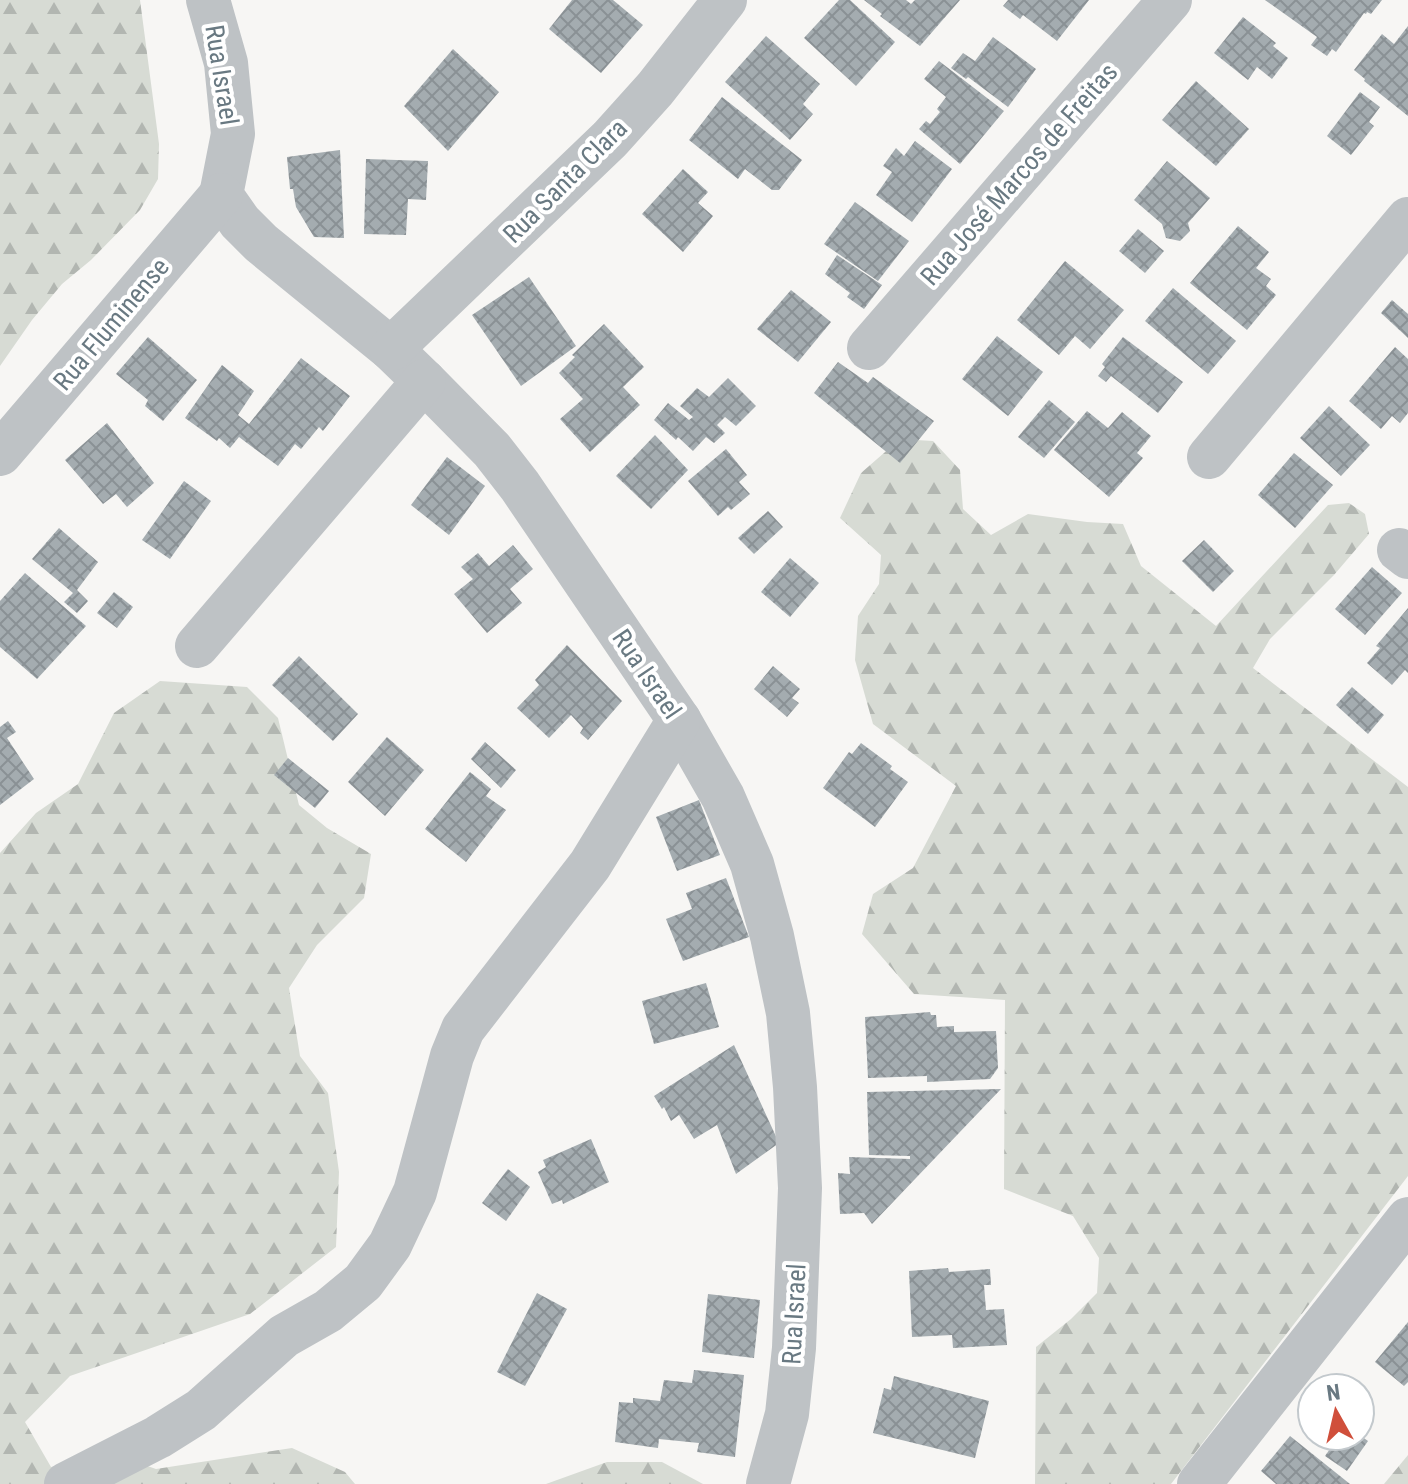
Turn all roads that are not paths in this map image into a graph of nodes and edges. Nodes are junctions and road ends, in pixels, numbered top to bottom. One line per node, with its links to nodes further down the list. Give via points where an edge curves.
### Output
1 (208, 0): 4 (street, Rua Israel, via 226,63 233,134)
2 (725, 0): 7 (street, Rua Santa Clara, via 610,139)
3 (1170, 0): 6 (street, Rua José Marcos de Freitas)
4 (221, 195): 7 (street, Rua Israel, via 261,243); 9 (street, Rua Fluminense)
5 (1408, 219): 10 (street)
6 (869, 348)
7 (391, 349): 8 (street, Rua Israel)
8 (424, 381): 11 (street); 12 (street, Rua Israel, via 520,486)
9 (0, 454)
10 (1209, 457)
11 (197, 646)
12 (679, 720): 14 (street, via 590,865 463,1029 415,1192 390,1245 363,1282 328,1311 284,1336 201,1410); 15 (street, Rua Israel, via 723,797 752,864 788,1013 800,1188 794,1348 787,1414)
13 (1408, 1219): 16 (street)
14 (66, 1484)
15 (768, 1484)
16 (1199, 1484)

